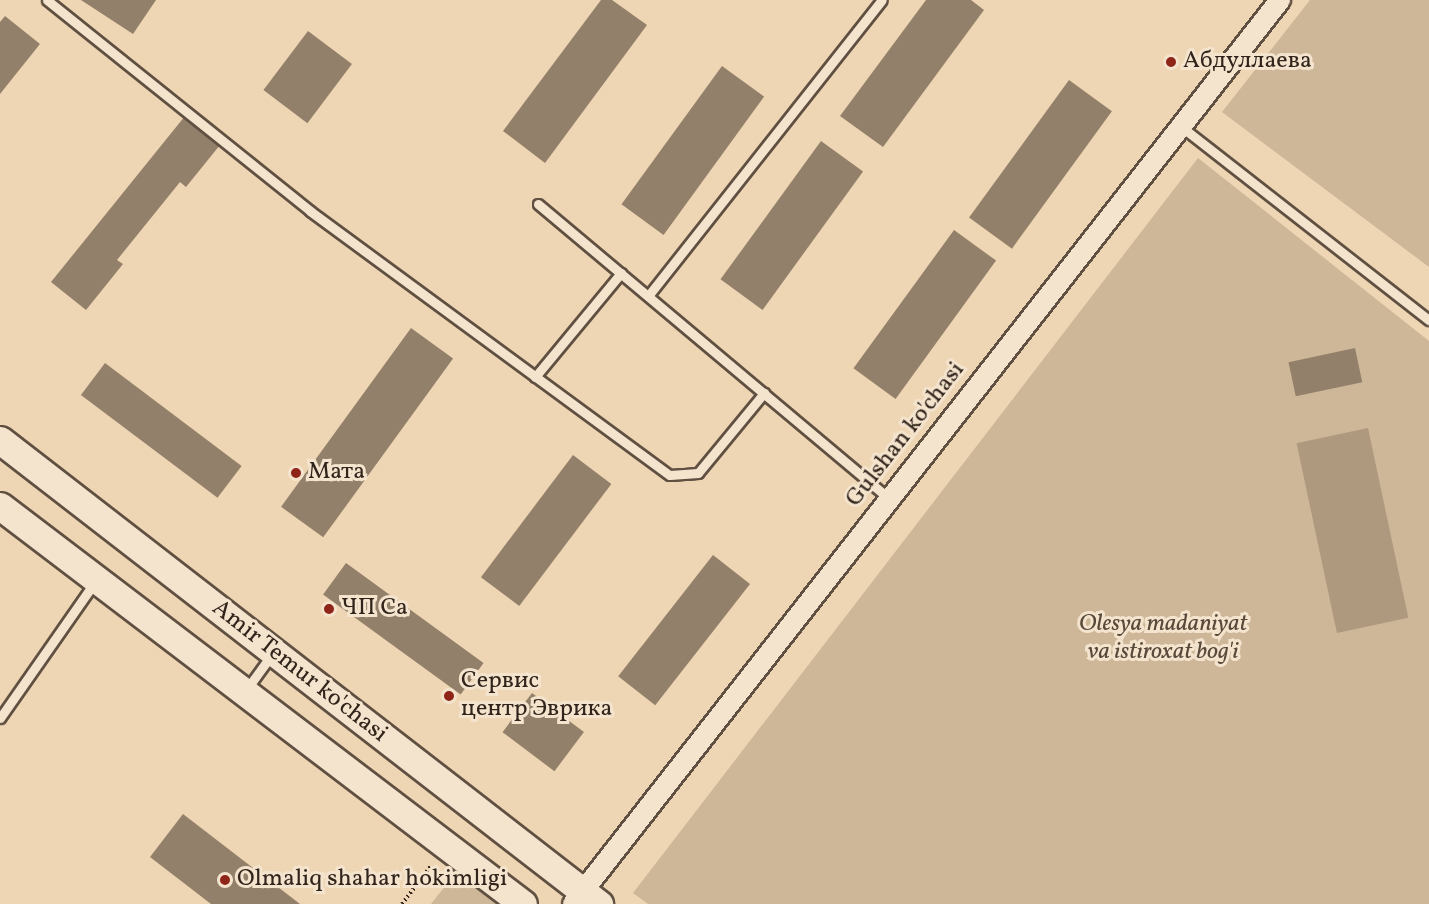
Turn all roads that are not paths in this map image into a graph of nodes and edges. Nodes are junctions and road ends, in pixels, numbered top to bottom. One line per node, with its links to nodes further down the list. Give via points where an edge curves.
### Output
1 (47, 0): 9 (lane, via 310,212)
2 (882, 0): 7 (lane)
3 (1280, 0): 4 (street, Gulshan ko'chasi)
4 (1184, 129): 8 (lane); 12 (street, Gulshan ko'chasi)
5 (538, 204): 6 (lane)
6 (621, 273): 7 (lane); 9 (lane)
7 (648, 296): 10 (lane)
8 (1429, 320)
9 (535, 377): 10 (lane, via 670,476 698,473)
10 (764, 393): 12 (lane)
11 (0, 440): 15 (main road, Amir Temur ko'chasi)
12 (888, 498): 18 (street, Gulshan ko'chasi)
13 (0, 506): 14 (main road, Amir Temur ko'chasi)
14 (97, 580): 16 (main road, Amir Temur ko'chasi); 17 (lane)
15 (273, 652): 16 (lane); 18 (main road, Amir Temur ko'chasi)
16 (244, 692): 19 (main road, Amir Temur ko'chasi)
17 (0, 718)
18 (585, 900)
19 (523, 904)

